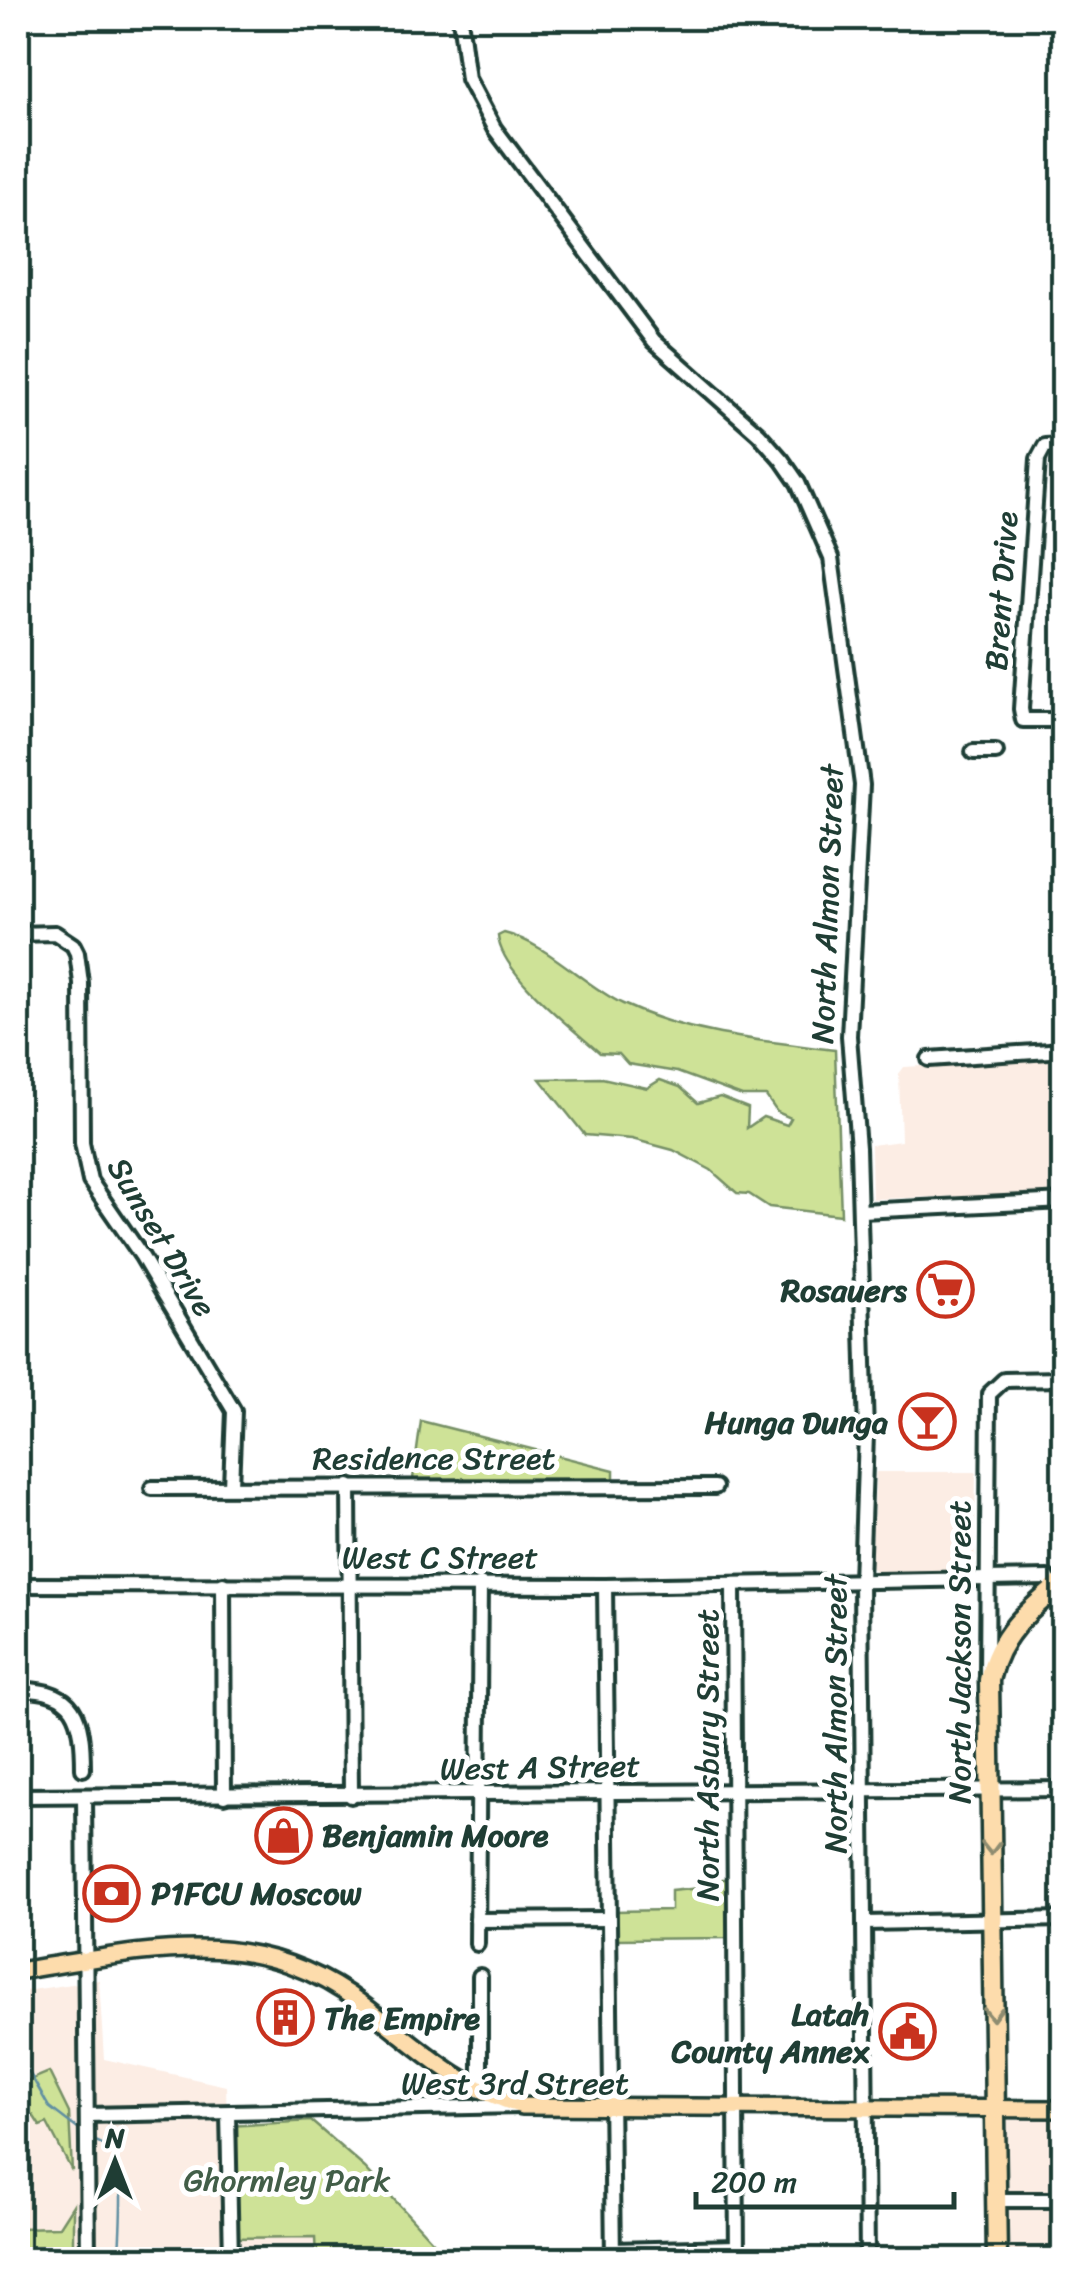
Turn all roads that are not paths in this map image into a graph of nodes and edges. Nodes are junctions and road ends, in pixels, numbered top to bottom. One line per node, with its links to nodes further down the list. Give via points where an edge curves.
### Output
1 (460, 18): 10 (street, North Almon Street, via 468,79 494,128 654,341 782,460 831,558 862,785 849,1036)
2 (1064, 445): 3 (street, Brent Drive, via 1045,446 1038,459 1021,695 1023,720)
3 (1064, 720)
4 (973, 752): 5 (street)
5 (996, 752)
6 (18, 934): 12 (street, Sunset Drive, via 55,933 73,945 81,983 82,1143 90,1181 234,1411)
7 (1064, 1050): 8 (street)
8 (930, 1059)
9 (1064, 1201): 10 (street)
10 (861, 1211): 17 (street, North Almon Street)
11 (1064, 1380): 16 (street, North Jackson Street, via 1004,1380 993,1386)
12 (232, 1486): 13 (street, Residence Street); 15 (street, Residence Street)
13 (349, 1486): 14 (street, Residence Street); 19 (street)
14 (715, 1487)
15 (152, 1488)
16 (988, 1581): 17 (street, West C Street); 18 (street, West C Street); 25 (street, North Jackson Street)
17 (862, 1582): 22 (street, West C Street); 30 (street, North Almon Street)
18 (1058, 1582): 25 (highway, via 1000,1645)
19 (351, 1583): 20 (street, West C Street); 21 (street, West C Street); 38 (street)
20 (223, 1584): 23 (street, West C Street); 37 (street)
21 (480, 1584): 24 (street, West C Street); 33 (street)
22 (734, 1584): 24 (street, West C Street); 31 (street, North Asbury Street)
23 (18, 1585)
24 (605, 1586): 32 (street)
25 (988, 1680): 28 (highway, North Jackson Street)
26 (18, 1690): 27 (street, via 50,1692 72,1707 82,1728)
27 (82, 1769)
28 (990, 1789): 29 (street, West A Street); 30 (street, West A Street); 42 (highway, North Jackson Street, one-way to 42)
29 (1064, 1789)
30 (863, 1791): 31 (street, West A Street); 44 (street, North Almon Street)
31 (734, 1792): 32 (street, West A Street); 51 (street, North Asbury Street)
32 (608, 1793): 33 (street, West A Street); 43 (street)
33 (479, 1795): 38 (street, West A Street); 41 (street)
34 (18, 1796): 35 (street, West A Street)
35 (84, 1796): 36 (street, West A Street); 39 (street)
36 (167, 1796): 37 (street, West A Street); 39 (street, via 93,1806)
37 (224, 1796): 38 (street, West A Street)
38 (351, 1796)
39 (84, 1846): 46 (street)
40 (1064, 1919): 42 (street)
41 (476, 1920): 43 (street); 45 (street)
42 (992, 1920): 44 (street); 53 (highway, North Jackson Street, one-way to 53)
43 (608, 1923): 55 (street)
44 (865, 1923): 52 (street, North Almon Street)
45 (478, 1944)
46 (84, 1961): 47 (main road); 49 (main road, via 197,1946 290,1962 326,1979); 57 (street)
47 (18, 1971)
48 (480, 1976): 49 (street)
49 (480, 2091): 50 (main road)
50 (522, 2106): 55 (main road, West 3rd Street); 56 (street, West 3rd Street)
51 (736, 2108): 52 (main road, West 3rd Street); 55 (main road, West 3rd Street); 60 (street, North Asbury Street)
52 (866, 2108): 53 (main road, West 3rd Street); 64 (street, North Almon Street)
53 (996, 2108): 54 (main road, West 3rd Street); 58 (highway, North Jackson Street)
54 (1064, 2109)
55 (610, 2110): 61 (street)
56 (228, 2113): 57 (street, West 3rd Street); 63 (street)
57 (86, 2119): 62 (street)
58 (998, 2200): 59 (street); 65 (highway, North Jackson Street)
59 (1060, 2200)
60 (737, 2253): 61 (street)
61 (612, 2255)
62 (88, 2260)
63 (232, 2260)
64 (867, 2260)
65 (997, 2260)

